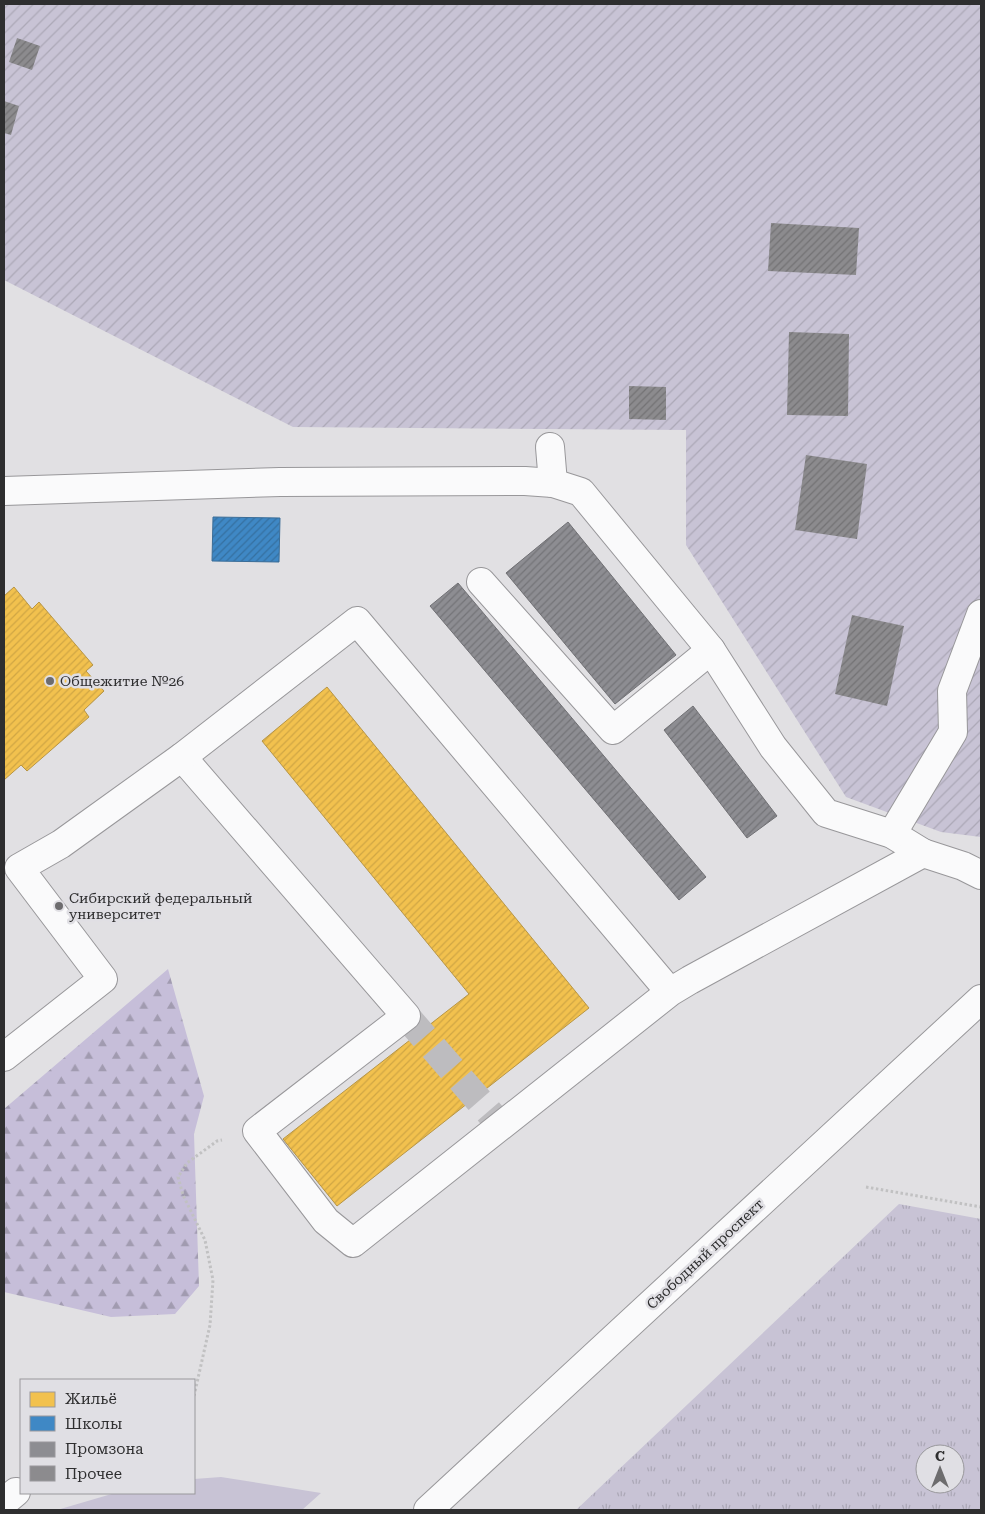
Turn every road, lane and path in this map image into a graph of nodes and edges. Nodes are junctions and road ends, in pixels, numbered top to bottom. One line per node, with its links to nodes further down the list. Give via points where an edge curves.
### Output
1 (550, 447): 2 (main road)
2 (553, 483): 3 (main road, via 280,482); 6 (main road, via 581,492)
3 (4, 491)
4 (481, 582): 6 (main road, via 613,730)
5 (981, 614): 8 (main road, via 952,691 953,732)
6 (711, 650): 8 (main road, via 773,747 826,813)
7 (182, 757): 10 (main road, via 62,844); 12 (main road, via 357,621); 15 (main road, via 406,1016)
8 (892, 834): 9 (main road)
9 (923, 853): 11 (main road); 12 (main road)
10 (9, 861): 14 (main road, via 103,979)
11 (981, 875)
12 (670, 992): 15 (main road, via 353,1243 326,1221)
13 (981, 999): 19 (main road, Свободный проспект)
14 (4, 1057)
15 (257, 1131): 18 (path, via 218,1141 187,1163 178,1177 205,1240 213,1280 210,1325)
16 (866, 1186): 17 (path)
17 (981, 1207)
18 (195, 1392)
19 (428, 1510)

